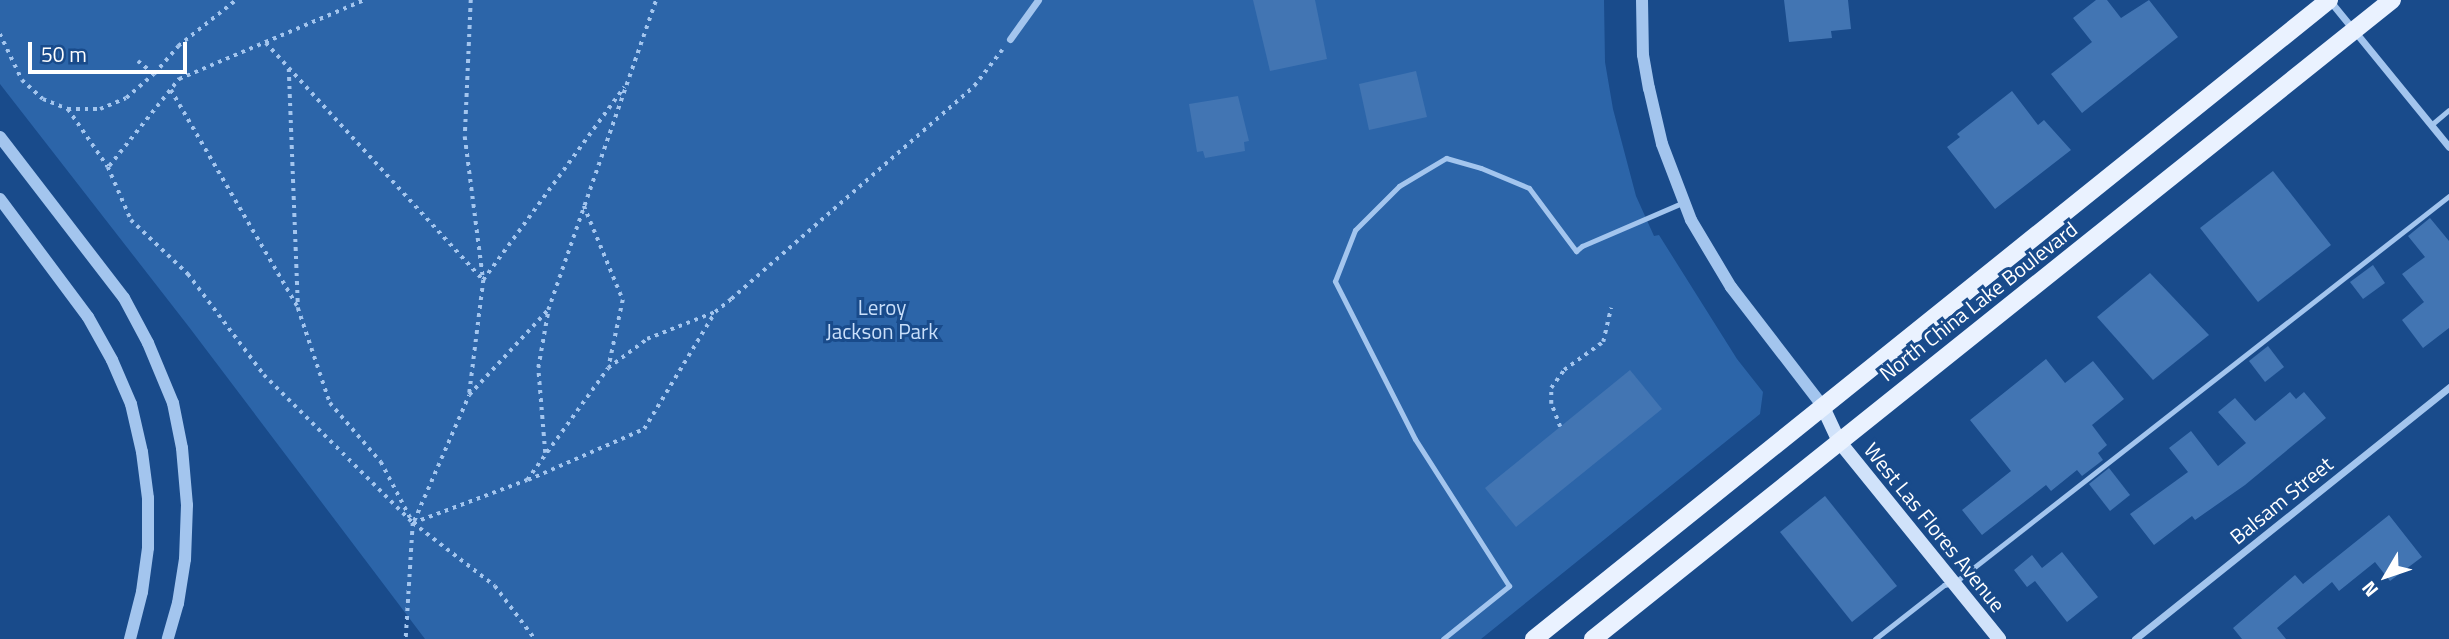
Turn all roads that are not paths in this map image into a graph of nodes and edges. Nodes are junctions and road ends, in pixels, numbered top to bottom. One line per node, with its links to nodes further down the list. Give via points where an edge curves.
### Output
1 (1038, 0): 6 (street)
2 (1642, 0): 13 (street, via 1649,88 1662,144)
3 (2329, 0): 5 (street); 15 (main road, North China Lake Boulevard)
4 (2392, 0): 5 (main road, North China Lake Boulevard)
5 (2354, 30): 8 (street); 16 (main road, North China Lake Boulevard)
6 (1010, 39)
7 (2449, 110): 8 (lane)
8 (2431, 125): 10 (street)
9 (0, 136): 19 (street, via 124,298 173,403 187,505 185,559)
10 (2449, 147)
11 (2449, 196): 17 (lane)
12 (0, 199): 18 (street, via 88,317 113,359 131,404 148,498 148,548)
13 (1684, 202): 15 (street, via 1731,287); 20 (lane, via 1576,251 1529,188 1446,158 1399,186 1355,230 1335,281 1415,439 1509,586)
14 (2449, 387): 25 (street, Balsam Street)
15 (1822, 405): 16 (main road, West Las Flores Avenue); 21 (main road, North China Lake Boulevard)
16 (1838, 440): 17 (main road, West Las Flores Avenue); 22 (main road, North China Lake Boulevard)
17 (1954, 583): 23 (lane, via 1944,585); 24 (main road, West Las Flores Avenue)
18 (130, 639)
19 (168, 639)
20 (1443, 639)
21 (1534, 639)
22 (1593, 639)
23 (1875, 639)
24 (1999, 639)
25 (2135, 639)

